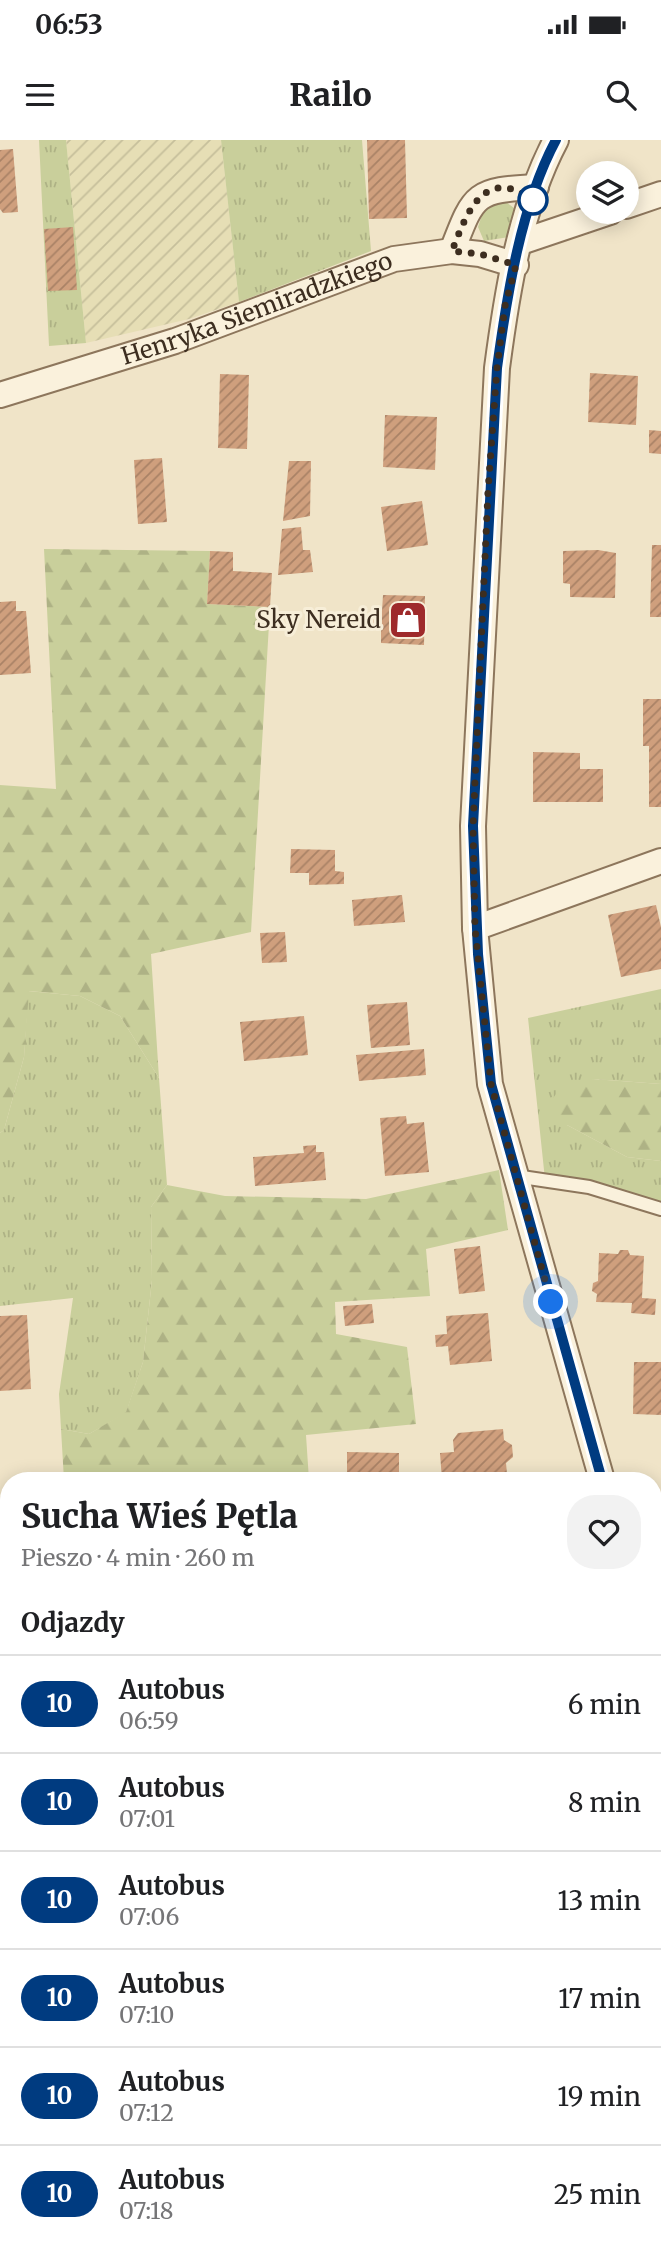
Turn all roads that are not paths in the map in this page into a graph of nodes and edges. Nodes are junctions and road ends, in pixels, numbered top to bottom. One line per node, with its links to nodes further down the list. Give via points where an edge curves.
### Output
1 (552, 143): 2 (street)
2 (537, 187): 6 (street, via 495,189 477,199); 7 (street)
3 (661, 194): 4 (street)
4 (639, 202)
5 (583, 224): 7 (street)
6 (452, 251): 7 (street, Henryka Siemiradzkiego); 8 (street, Henryka Siemiradzkiego, via 394,259 176,341)
7 (519, 253): 10 (street, via 505,306 488,491 473,826)
8 (0, 395)
9 (661, 861): 10 (street)
10 (475, 928): 11 (street, via 491,1084)
11 (514, 1176): 12 (lane, via 589,1187); 13 (street)
12 (661, 1209)
13 (600, 1472)

